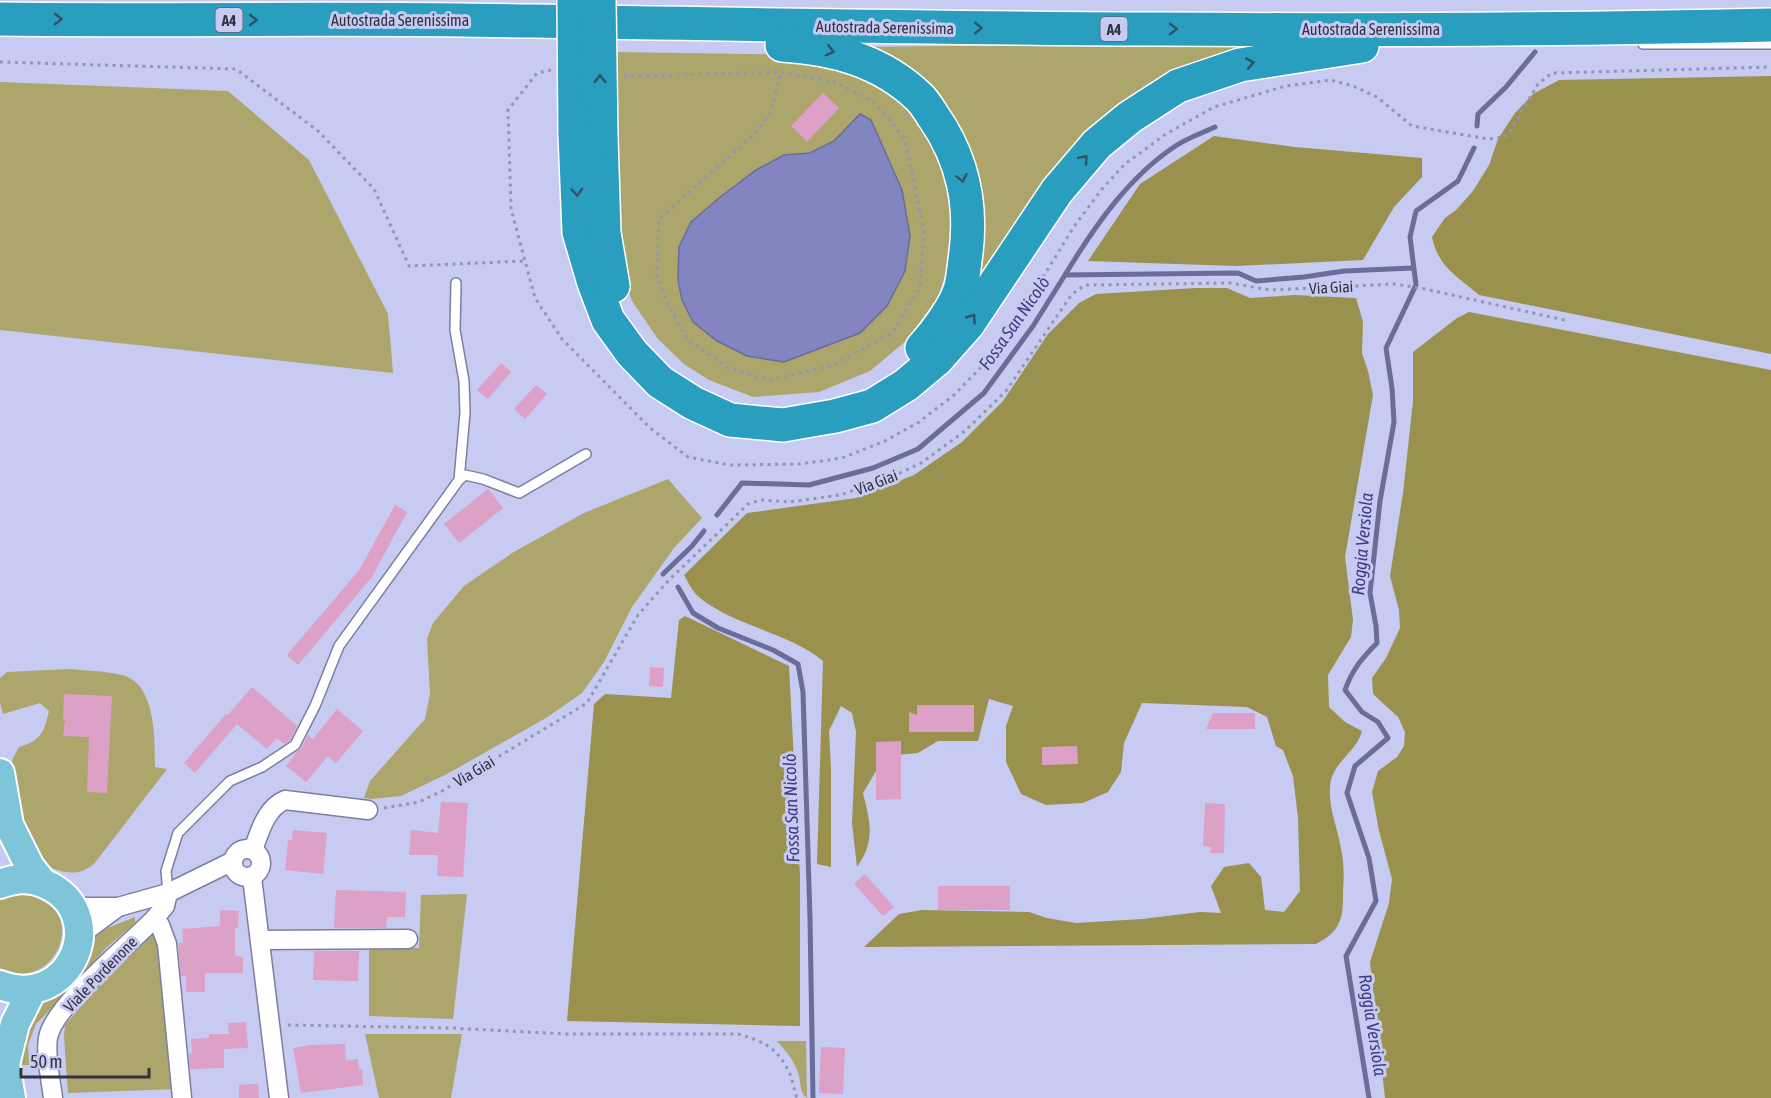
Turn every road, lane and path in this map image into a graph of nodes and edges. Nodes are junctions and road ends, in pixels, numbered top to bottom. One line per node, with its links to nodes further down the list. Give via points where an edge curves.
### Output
1 (574, 0): 14 (highway, bridge)
2 (599, 0): 14 (highway, one-way to 2, bridge)
3 (0, 19): 4 (highway, Autostrada Serenissima / A4, one-way to 4)
4 (458, 20): 6 (highway, Autostrada Serenissima / A4, one-way to 6, via 921,28); 14 (highway, one-way to 14, via 689,41 814,47 856,58 891,75 921,99 945,133 959,165 968,209 961,288 936,333 906,364 856,395 808,409 768,408 700,387 678,374 650,348 612,285)
5 (1771, 25): 6 (highway, Autostrada Serenissima / A4)
6 (1583, 30): 14 (highway, one-way to 6, via 579,232 608,320 660,382 693,403 730,420 783,425 872,406 938,359 968,324 1057,191 1096,144 1178,86 1240,65 1346,47)
7 (1634, 44): 8 (lane)
8 (1771, 44)
9 (0, 62): 15 (path, via 237,69 318,131 374,189 409,266)
10 (1771, 68): 15 (path, via 1552,72 1538,84 1507,136 1489,139 1412,126 1377,97 1331,80 1286,86 1214,107 1157,140 1125,164 1102,189 1072,228 987,362 954,395 919,422 842,458 800,464 730,465 688,457 650,428 562,339 535,298)
11 (554, 69): 15 (path, via 537,73 508,110 511,209)
12 (780, 72): 12 (path, via 835,82 874,102 905,139 924,232 920,287 891,333 831,366 769,380 729,368 689,341 657,277 659,219 753,135 770,114); 13 (path)
13 (617, 74)
14 (588, 135)
15 (525, 261)
16 (456, 283): 19 (lane, via 454,330 464,381 465,413)
17 (1569, 321): 21 (path, Via Giai, via 1395,284 1270,290 1230,283 1085,285 1072,294 1006,391 965,431 921,463 885,480 840,495 748,504 638,615 587,703 442,791 419,802)
18 (586, 454): 19 (lane, via 519,493 465,475)
19 (459, 480): 29 (lane, via 339,646 295,745 262,767 230,781 178,833 166,871)
20 (0, 773): 22 (main road)
21 (368, 810): 23 (street, via 285,800 275,804 267,816)
22 (9, 825): 25 (main road); 27 (main road)
23 (253, 850): 24 (street, via 240,851); 26 (street, via 262,861 260,870)
24 (233, 861): 26 (street, via 238,874); 29 (street)
25 (0, 874)
26 (252, 877): 35 (street)
27 (42, 882): 28 (main road, via 22,879); 30 (main road)
28 (0, 884)
29 (168, 893): 31 (street); 32 (street, Viale Pordenone, via 165,906)
30 (70, 905): 31 (street); 33 (main road)
31 (118, 907): 33 (street)
32 (154, 919): 41 (street, Viale Pordenone, via 77,994 54,1023 48,1039); 42 (street, via 167,944)
33 (79, 936): 37 (main road, Viale Pordenone, via 65,972)
34 (408, 939): 35 (street)
35 (261, 940): 38 (street)
36 (0, 985): 37 (main road)
37 (32, 990): 39 (main road)
38 (269, 1025): 43 (street); 44 (path, via 566,1034 738,1034 763,1041 775,1051 791,1076)
39 (3, 1051): 40 (main road)
40 (11, 1098)
41 (53, 1098)
42 (182, 1098)
43 (279, 1098)
44 (797, 1098)

